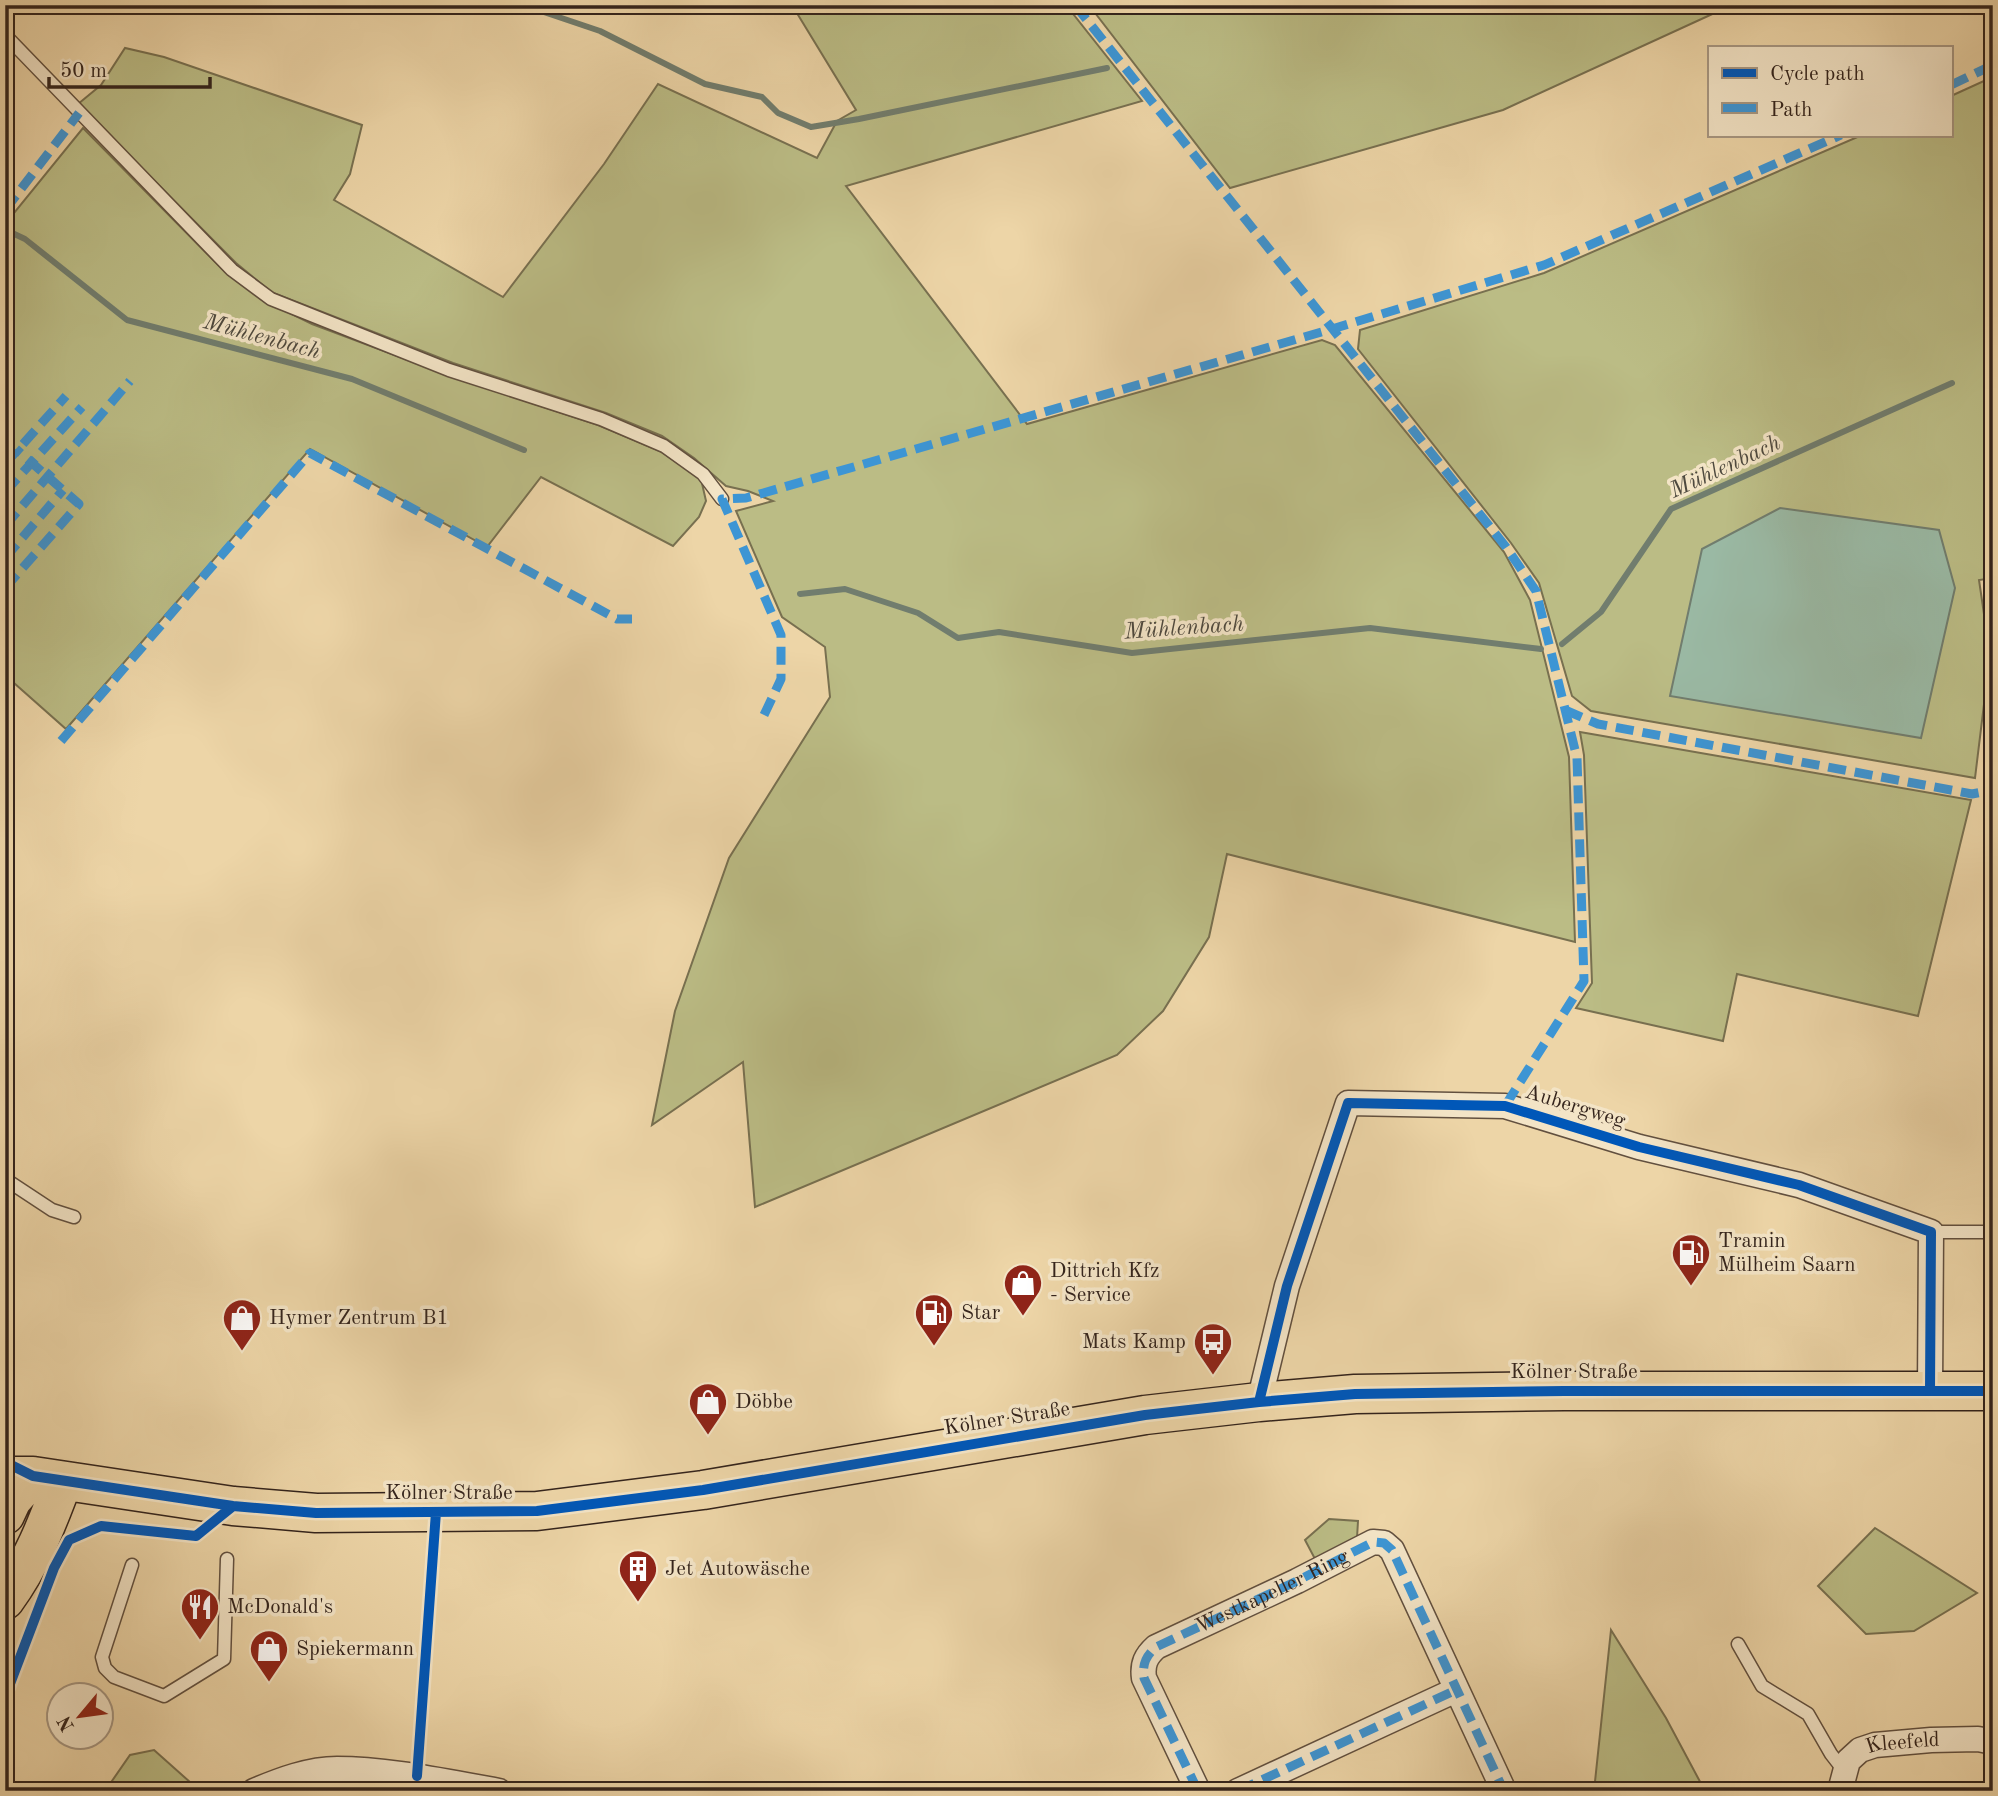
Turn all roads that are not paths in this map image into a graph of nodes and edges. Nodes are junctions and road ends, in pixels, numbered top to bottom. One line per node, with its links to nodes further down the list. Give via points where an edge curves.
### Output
1 (5, 35): 2 (lane, via 232,270 271,299 449,370 601,419 664,446 703,474)
2 (722, 499)
3 (5, 1179): 4 (lane, via 52,1210)
4 (74, 1217)
5 (1931, 1232): 6 (lane); 7 (street); 9 (street, Aubergweg, via 1799,1185 1639,1147 1505,1106 1348,1103 1286,1286)
6 (1993, 1232)
7 (1930, 1391): 8 (main road, Kölner Straße); 9 (main road, Kölner Straße, via 1355,1394)
8 (1993, 1391)
9 (1259, 1402): 10 (main road, Kölner Straße, via 1145,1415 703,1490 537,1511 316,1513 233,1506)
10 (27, 1474): 11 (main road); 14 (main road, via 41,1541)
11 (5, 1515)
12 (227, 1559): 13 (lane, via 224,1659 164,1696 114,1677 102,1657)
13 (132, 1566)
14 (5, 1600)
15 (1738, 1644): 18 (lane, via 1762,1686 1808,1714)
16 (1456, 1690): 21 (street, Westkapeller Ring, via 1392,1550 1373,1542 1149,1654 1144,1678); 22 (street); 23 (street, Westkapeller Ring)
17 (1993, 1742): 18 (street, Kleefeld, via 1931,1740 1875,1745 1848,1761)
18 (1842, 1782)
19 (254, 1791): 20 (street, via 288,1777 336,1769 417,1776)
20 (499, 1791)
21 (1198, 1791)
22 (1238, 1791)
23 (1504, 1791)

